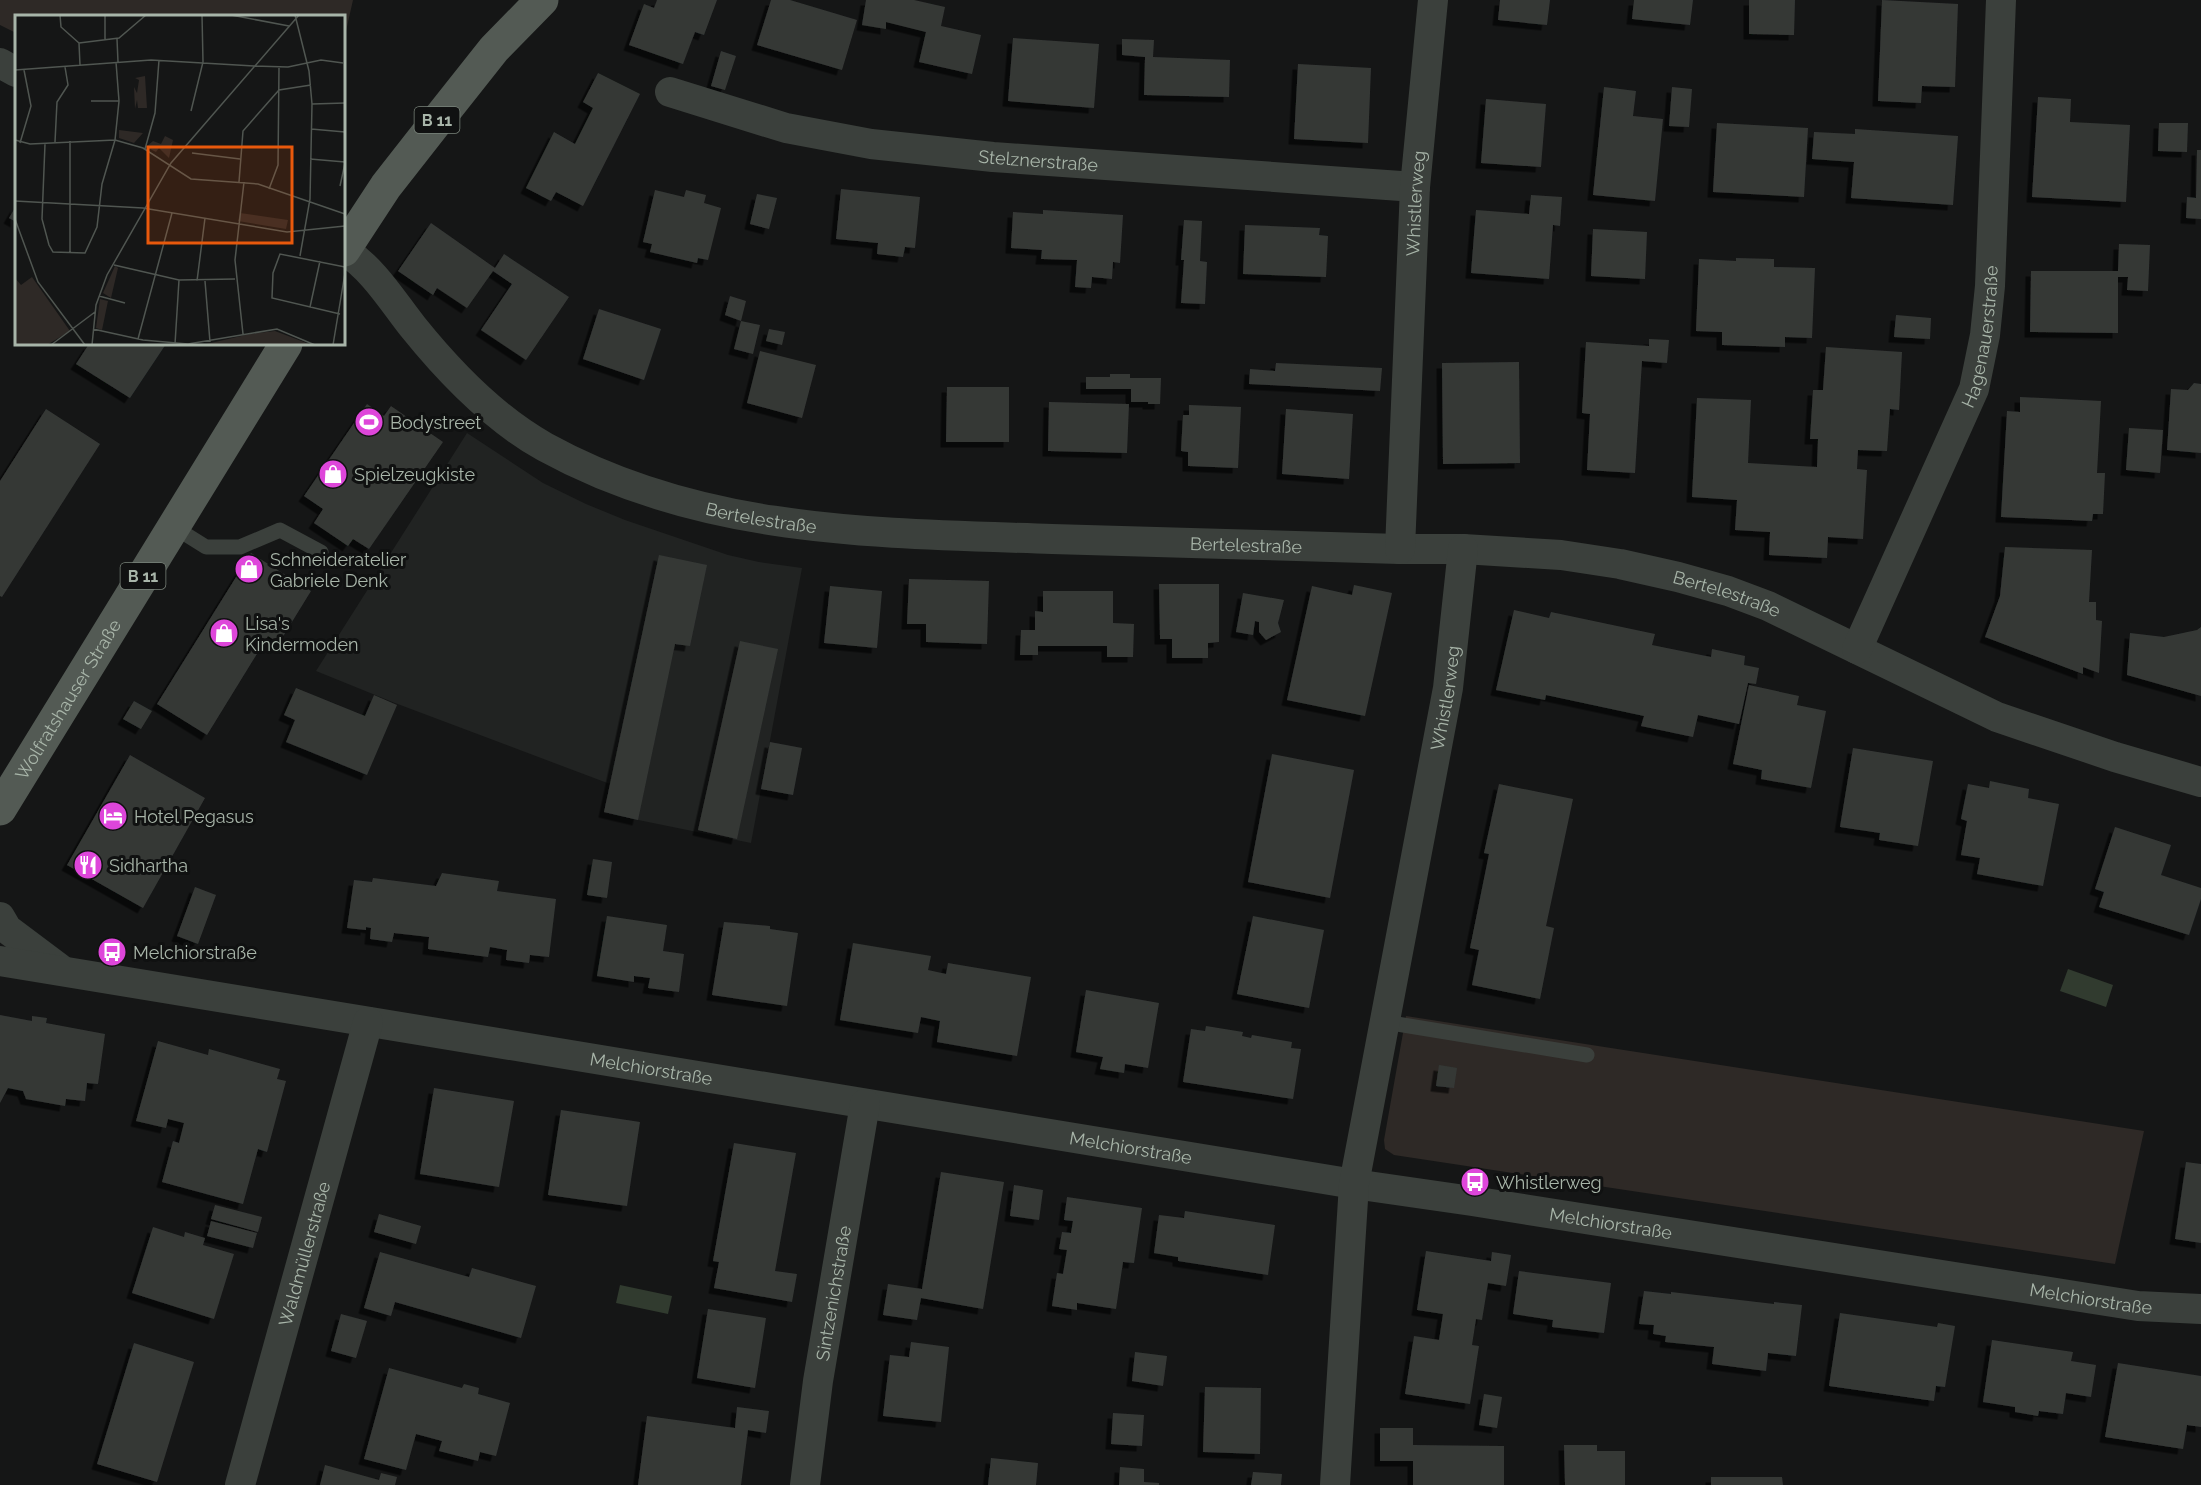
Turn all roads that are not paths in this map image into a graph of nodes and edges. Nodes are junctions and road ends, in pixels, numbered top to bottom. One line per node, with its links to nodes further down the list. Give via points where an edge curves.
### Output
1 (542, 0): 8 (main road, B 11, via 494,49 432,126)
2 (1433, 0): 7 (street, Whistlerweg)
3 (2001, 0): 15 (street, Hagenauerstraße, via 1990,286 1974,389)
4 (0, 63): 5 (street)
5 (15, 71)
6 (670, 92): 7 (street, Stelznerstraße, via 786,128 871,144 993,157)
7 (1415, 187): 12 (street, Whistlerweg)
8 (345, 248)
9 (345, 251): 12 (street, Bertelestraße, via 368,268 460,382 501,418 544,447 600,473 703,508 835,530)
10 (285, 345): 11 (main road, Wolfratshauser Straße / B 11)
11 (174, 527): 14 (lane, via 206,547 240,547 280,530); 17 (main road, Wolfratshauser Straße / B 11)
12 (1400, 549): 13 (street, Bertelestraße)
13 (1463, 549): 15 (street, Bertelestraße, via 1561,555 1678,577 1768,606); 22 (street, Whistlerweg, via 1448,688)
14 (321, 552)
15 (1857, 649): 16 (street, Bertelestraße, via 1997,717)
16 (2201, 782)
17 (0, 809)
18 (0, 917): 20 (street, Melchiorstraße, via 7,929)
19 (0, 961): 20 (street, Melchiorstraße)
20 (63, 972): 21 (street, Melchiorstraße)
21 (368, 1022): 24 (street, Melchiorstraße); 27 (street, Waldmüllerstraße)
22 (1384, 1022): 23 (lane); 25 (street, Whistlerweg)
23 (1587, 1054)
24 (865, 1104): 25 (street, Melchiorstraße); 28 (street, Sintzenichstraße, via 818,1381)
25 (1354, 1184): 26 (street, Melchiorstraße, via 2138,1306); 29 (street, Whistlerweg)
26 (2201, 1309)
27 (240, 1485)
28 (805, 1485)
29 (1335, 1485)

